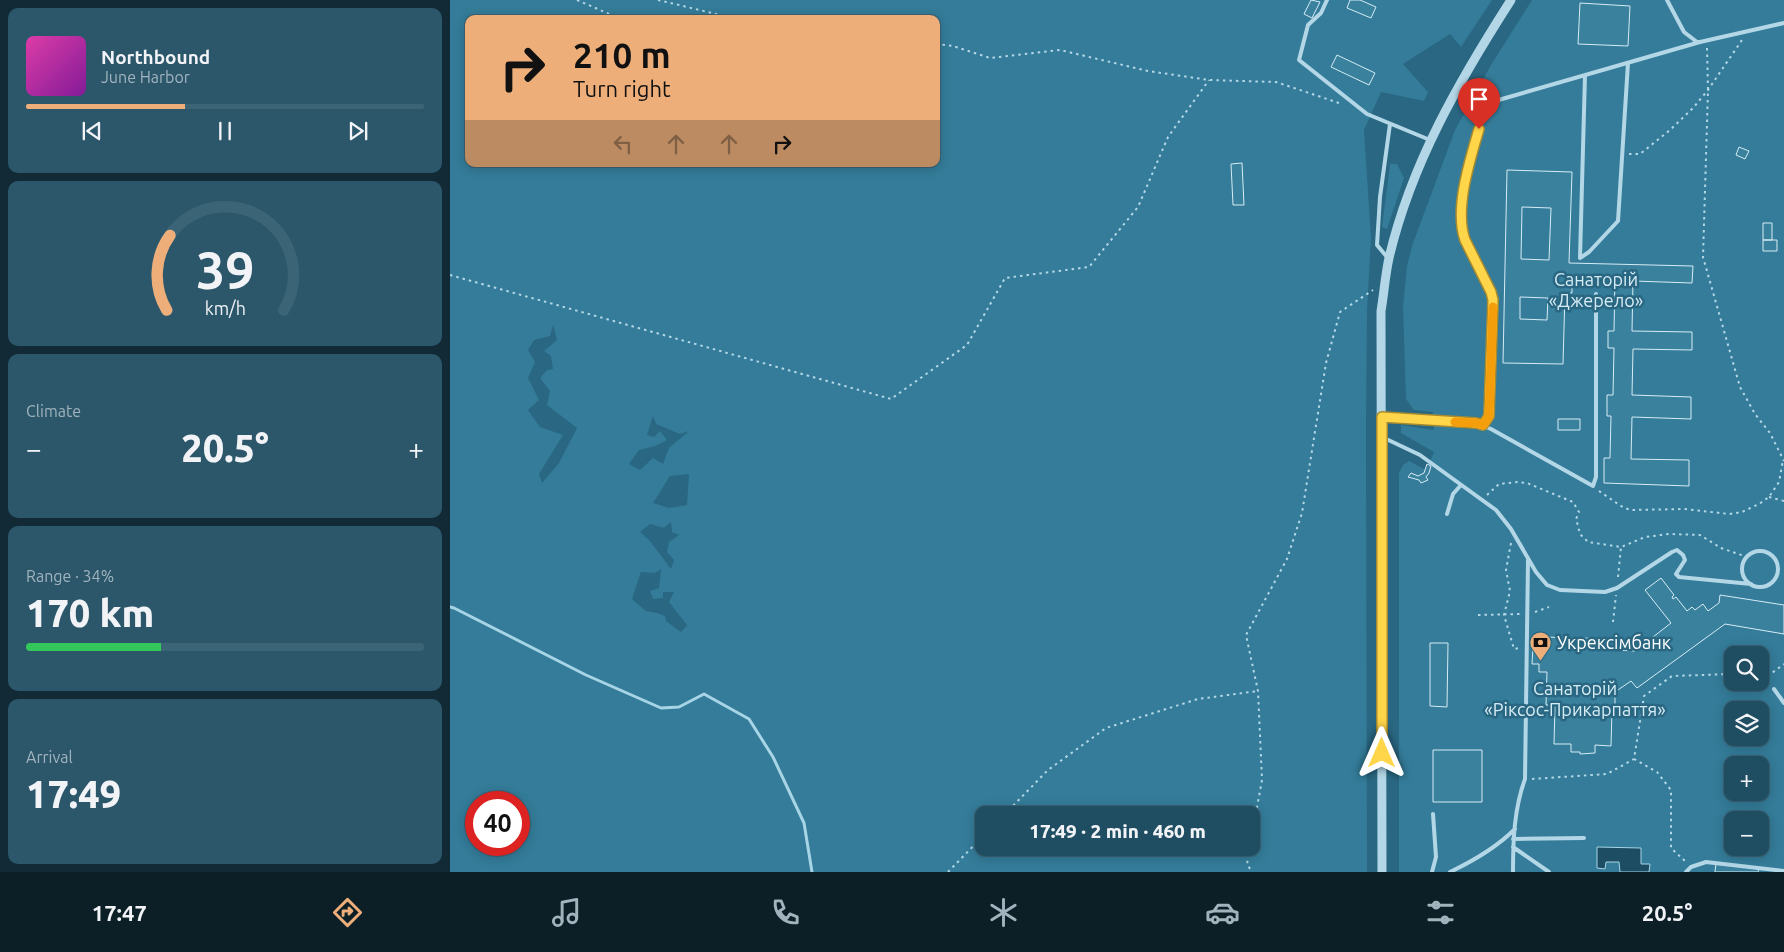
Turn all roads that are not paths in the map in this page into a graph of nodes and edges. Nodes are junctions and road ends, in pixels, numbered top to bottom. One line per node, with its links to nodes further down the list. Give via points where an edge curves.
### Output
1 (1327, 0): 8 (lane, via 1321,13 1308,25 1299,60 1367,114)
2 (1511, 0): 9 (street, via 1460,83)
3 (1667, 0): 5 (lane, via 1684,32)
4 (1784, 23): 5 (lane)
5 (1700, 42): 6 (lane)
6 (1628, 63): 7 (lane); 7 (lane, via 1618,221 1580,258)
7 (1585, 75): 13 (lane, via 1489,104 1467,172 1462,233 1493,300 1489,416)
8 (1390, 124): 9 (lane); 10 (lane, via 1377,244)
9 (1430, 140): 10 (street, via 1410,190)
10 (1389, 260): 12 (street, via 1381,311)
11 (1596, 294): 13 (lane, via 1596,477 1593,486)
12 (1382, 417): 13 (lane); 14 (street)
13 (1483, 425)
14 (1382, 437): 15 (lane, via 1420,455); 29 (street)
15 (1461, 485): 16 (lane, via 1453,494); 17 (lane, via 1496,510)
16 (1447, 514)
17 (1528, 558): 20 (lane, via 1547,584 1560,590 1605,592 1617,588 1677,550 1684,560 1676,574 1679,578); 24 (lane, via 1525,779 1519,795)
18 (1784, 561): 19 (lane)
19 (1777, 564): 20 (lane, via 1778,572 1772,582 1762,587); 20 (lane, via 1774,557 1764,551 1753,552 1747,557 1742,571)
20 (1751, 584)
21 (1774, 689): 22 (lane)
22 (1784, 702)
23 (1433, 814): 30 (lane, via 1436,857)
24 (1515, 828): 26 (lane); 31 (lane, via 1506,838)
25 (1584, 838): 26 (lane)
26 (1513, 839): 27 (lane)
27 (1513, 847): 32 (lane); 33 (lane)
28 (1784, 871): 34 (lane, via 1706,862)
29 (1382, 872)
30 (1432, 872)
31 (1450, 872)
32 (1513, 872)
33 (1549, 872)
34 (1686, 872)

